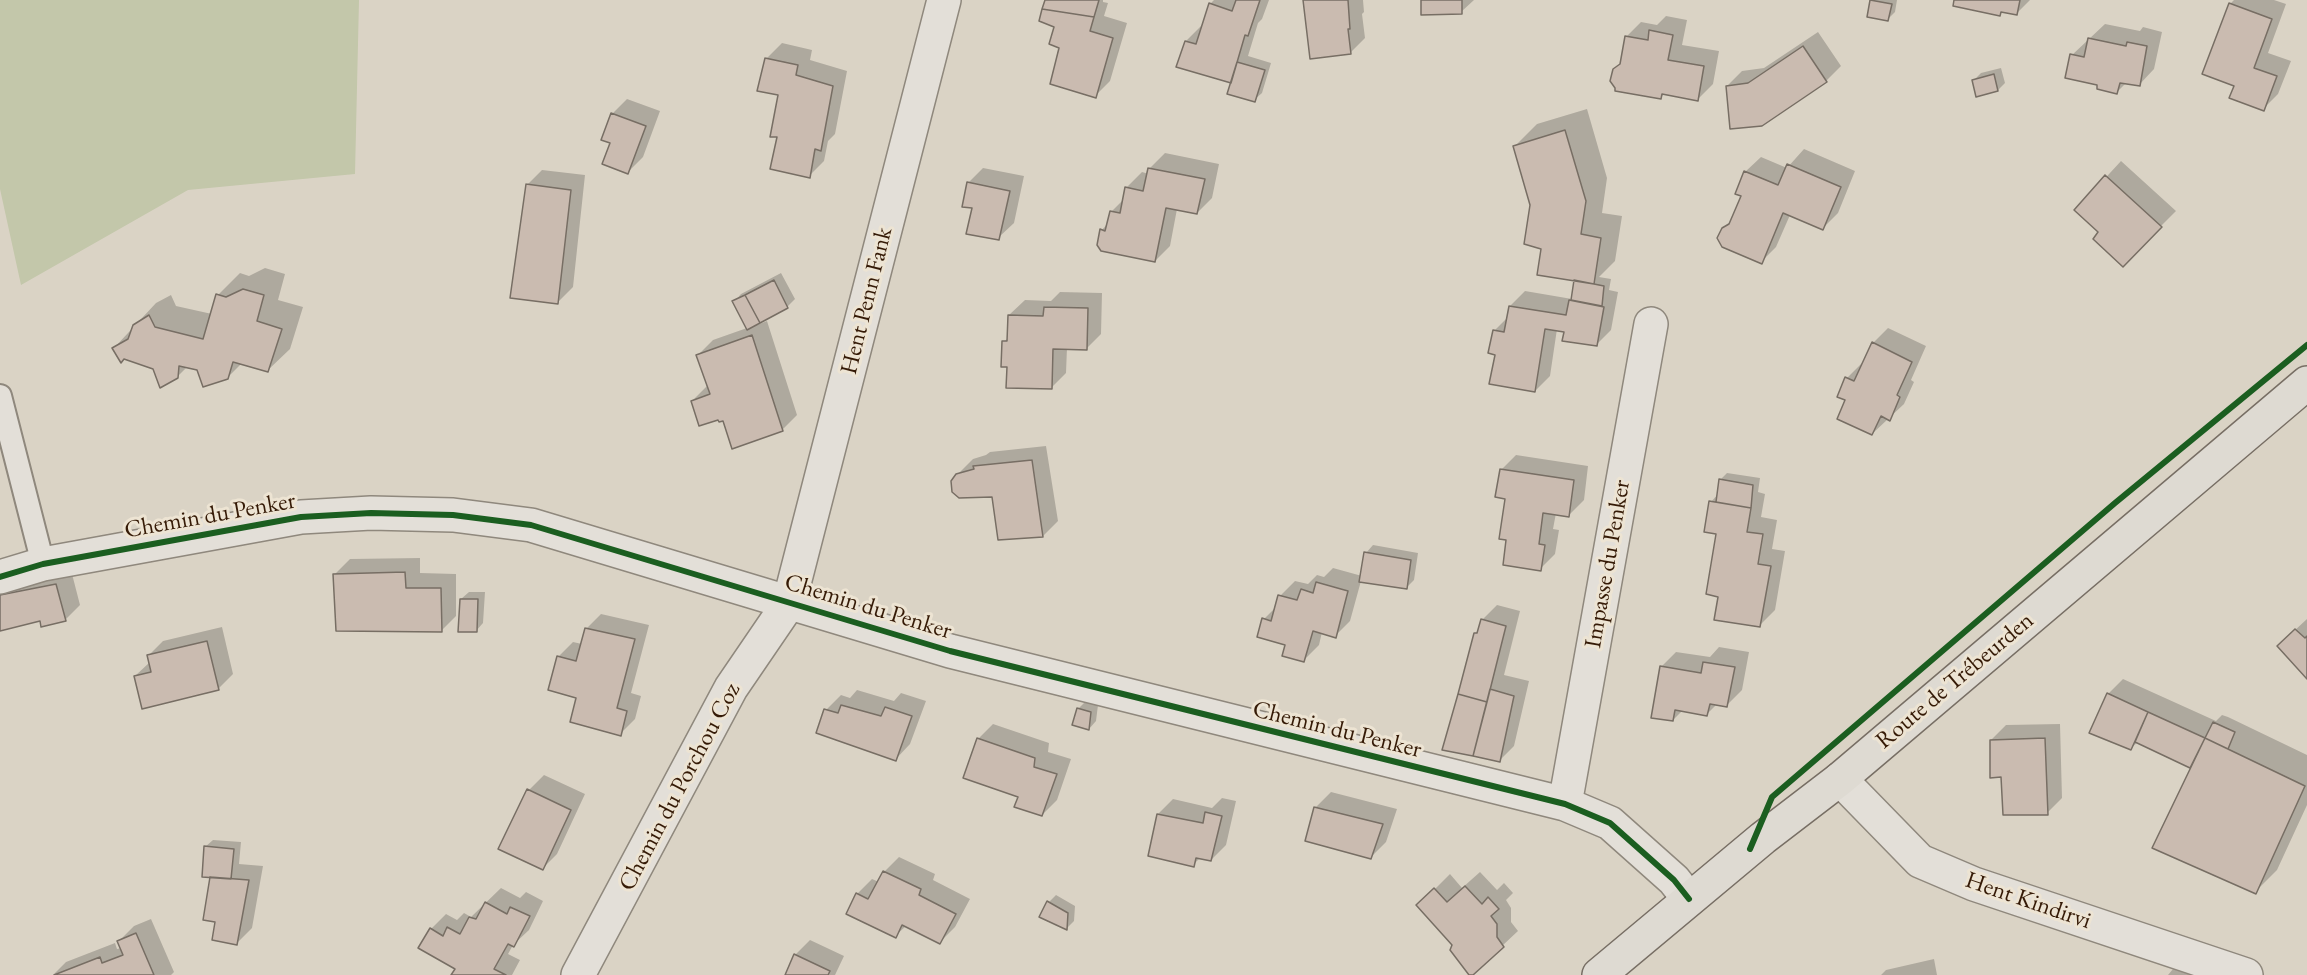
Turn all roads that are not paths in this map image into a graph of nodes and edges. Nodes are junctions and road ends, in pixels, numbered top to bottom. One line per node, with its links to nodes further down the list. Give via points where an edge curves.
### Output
1 (944, 0): 7 (street, Hent Penn Fank)
2 (1651, 324): 9 (street, Impasse du Penker)
3 (2307, 382): 8 (main road, Route de Trébeurden)
4 (0, 396): 5 (lane)
5 (43, 564): 6 (street, Chemin du Penker); 7 (street, Chemin du Penker, via 301,517 371,513 453,515 531,525)
6 (0, 577)
7 (789, 603): 9 (street, Chemin du Penker, via 950,651); 11 (street, Chemin du Porchou Coz, via 731,688)
8 (1840, 779): 10 (main road, Route de Trébeurden); 13 (street, Hent Kindirvi, via 1920,861 1974,884)
9 (1565, 804): 10 (street, Chemin du Penker, via 1610,823 1674,880)
10 (1689, 899): 12 (main road, Route de Trébeurden)
11 (578, 975)
12 (1599, 975)
13 (2246, 975)

